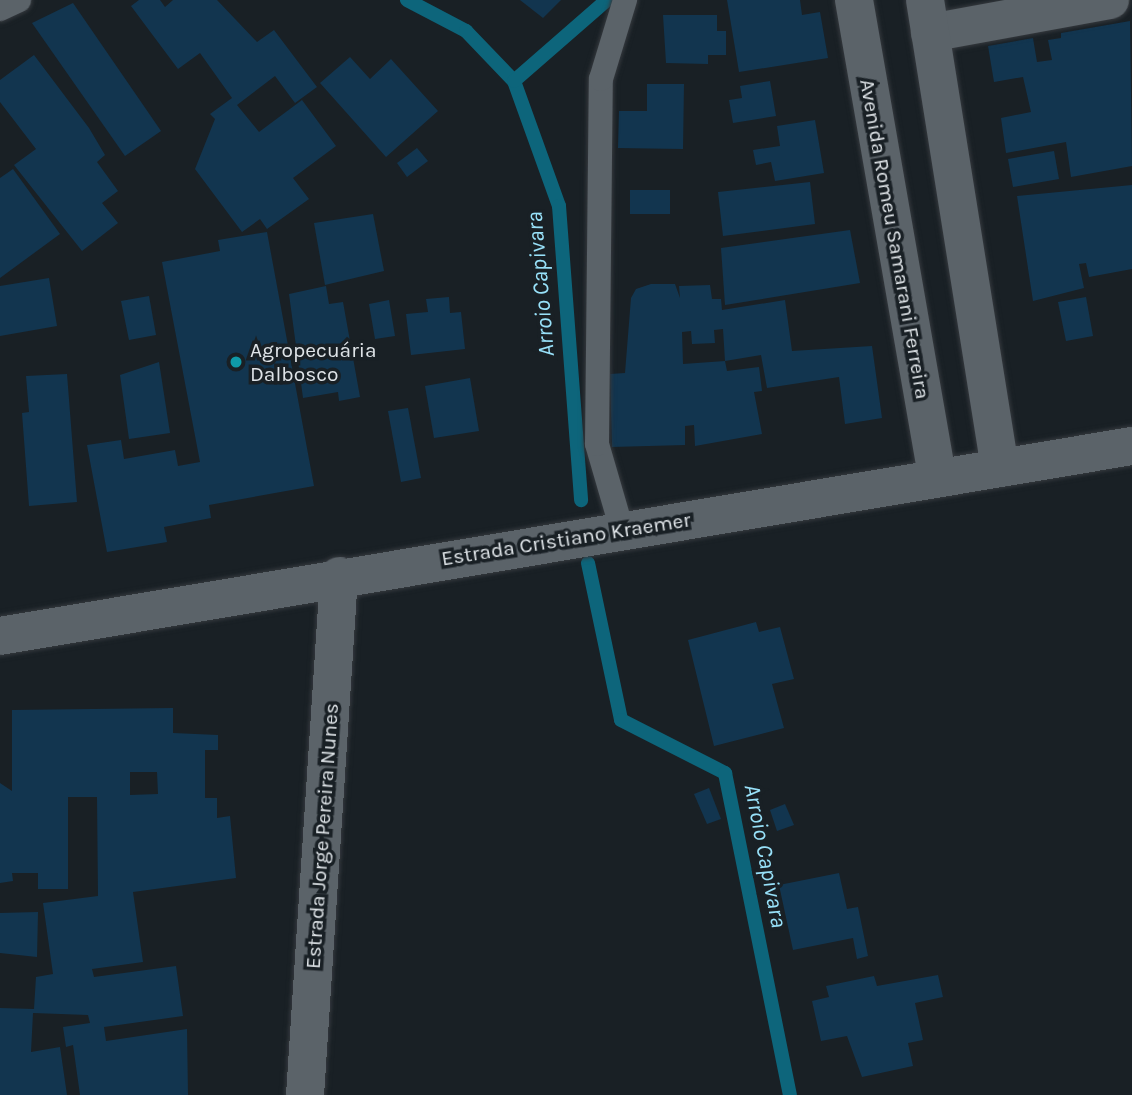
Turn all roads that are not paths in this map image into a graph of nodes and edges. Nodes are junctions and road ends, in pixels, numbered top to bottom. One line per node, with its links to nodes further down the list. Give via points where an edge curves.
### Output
1 (19, 0): 5 (lane)
2 (625, 0): 10 (lane, via 601,79 597,431)
3 (855, 0): 9 (street, Avenida Romeu Samarani Ferreira)
4 (1110, 0): 6 (street)
5 (0, 9)
6 (928, 16): 8 (street)
7 (1132, 446): 8 (street, Estrada Cristiano Kraemer)
8 (1000, 468): 9 (street, Estrada Cristiano Kraemer)
9 (937, 478): 10 (street, Estrada Cristiano Kraemer)
10 (622, 530): 11 (street, Estrada Cristiano Kraemer)
11 (339, 576): 12 (street, Estrada Cristiano Kraemer); 13 (street, Estrada Jorge Pereira Nunes)
12 (0, 636)
13 (305, 1095)

